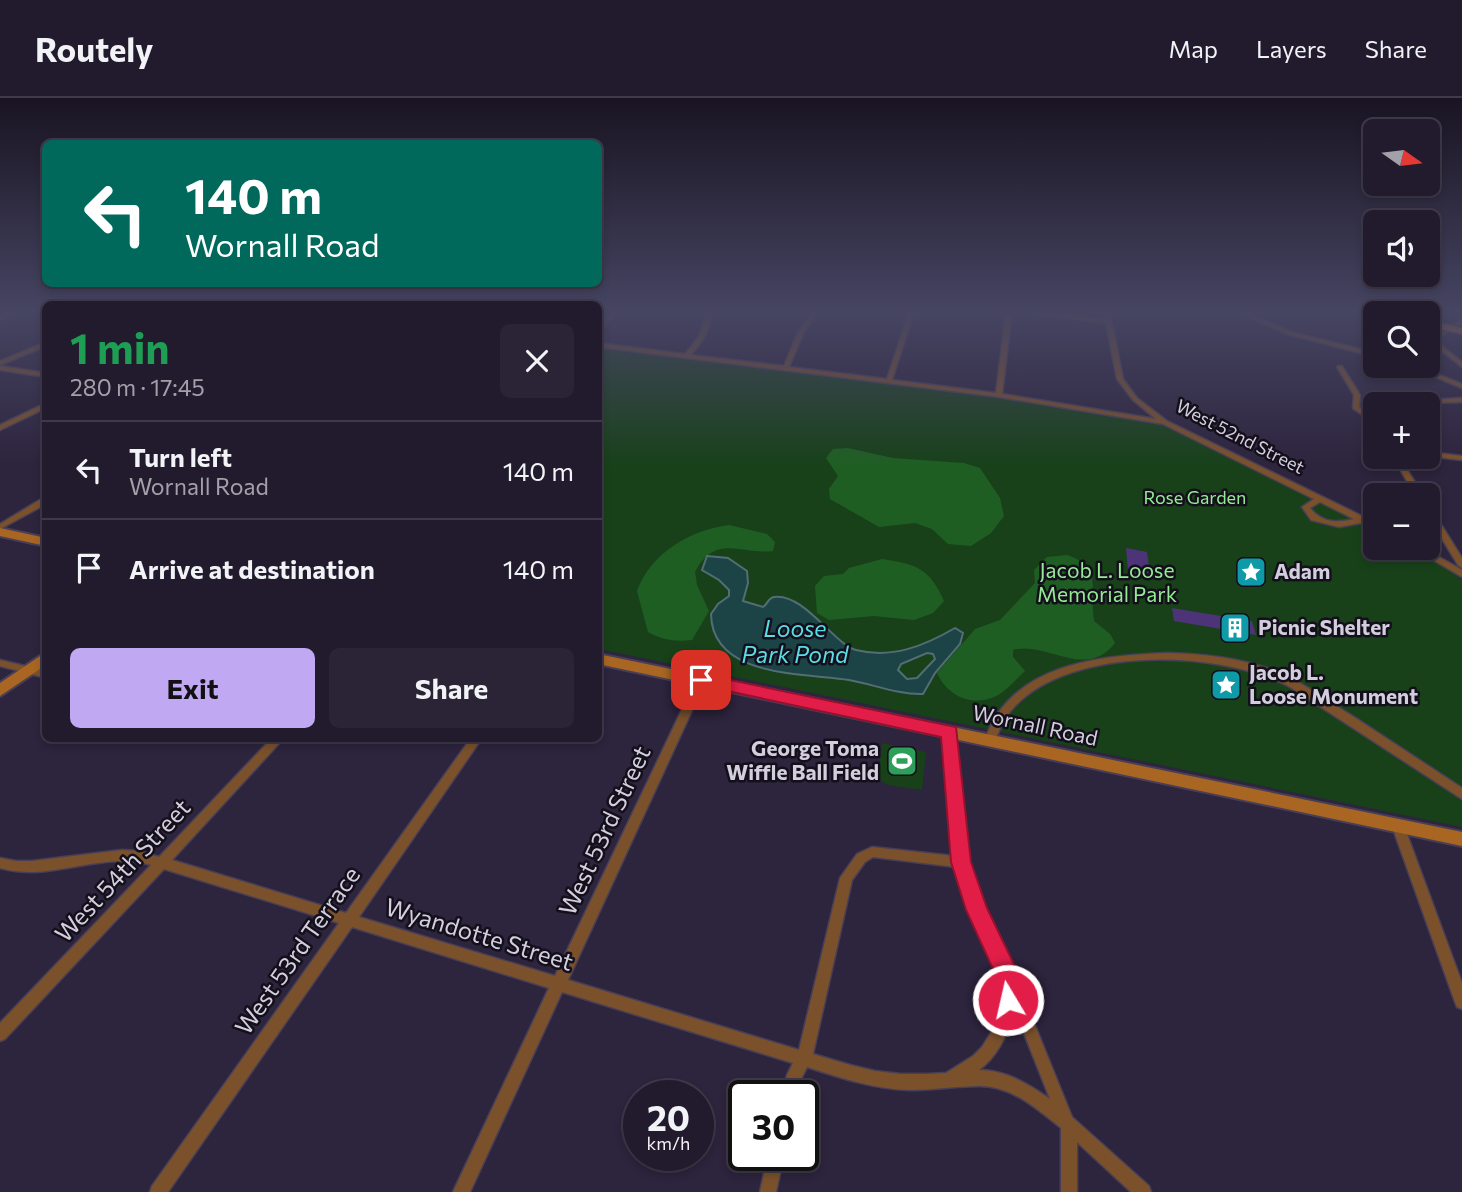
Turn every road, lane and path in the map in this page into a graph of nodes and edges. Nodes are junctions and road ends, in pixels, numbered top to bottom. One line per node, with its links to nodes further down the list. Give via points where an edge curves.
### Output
1 (745, 363): 8 (street)
2 (788, 363): 8 (street)
3 (895, 363): 11 (street)
4 (1003, 363): 14 (street)
5 (1117, 363): 19 (street, West 52nd Street, via 1120,379 1136,399)
6 (0, 366): 9 (street)
7 (1340, 367): 18 (street, via 1357,395 1356,408)
8 (786, 368): 11 (street)
9 (42, 374)
10 (1440, 378): 12 (street)
11 (889, 381): 14 (street)
12 (1448, 381): 13 (street); 15 (street)
13 (1462, 386)
14 (999, 394): 19 (street)
15 (1458, 400): 16 (street)
16 (1440, 401)
17 (42, 407): 20 (street)
18 (1363, 414)
19 (1165, 422): 23 (street, West 52nd Street)
20 (0, 428)
21 (1440, 455): 22 (street)
22 (1462, 458)
23 (1320, 499): 25 (street, West 52nd Street); 25 (street, via 1306,507 1314,519 1339,525)
24 (42, 502): 26 (street)
25 (1363, 520)
26 (0, 527)
27 (1440, 530): 31 (street)
28 (0, 532): 29 (main road)
29 (42, 541)
30 (1440, 549): 31 (street)
31 (1452, 549): 33 (street)
32 (1438, 560): 34 (street)
33 (1462, 565)
34 (1462, 574)
35 (42, 660): 38 (main road)
36 (602, 660): 40 (main road, Wornall Road)
37 (0, 663): 38 (street)
38 (28, 670): 39 (street); 41 (main road)
39 (42, 674)
40 (701, 680): 42 (main road, Wornall Road); 54 (street, West 53rd Street)
41 (0, 691)
42 (950, 732): 43 (main road, Wornall Road); 49 (street)
43 (990, 740): 46 (street, via 995,722 1044,678 1155,655 1199,658 1280,678); 47 (main road, Wornall Road)
44 (275, 742): 51 (street, West 54th Street)
45 (474, 742): 52 (street, West 53rd Terrace)
46 (1462, 794)
47 (1398, 826): 48 (main road, Wornall Road); 55 (street)
48 (1462, 839)
49 (961, 862): 53 (street); 57 (street, via 872,852 853,867 846,878)
50 (0, 863): 51 (street, Wyandotte Street, via 45,866 117,854)
51 (161, 863): 52 (street, Wyandotte Street); 56 (street, West 54th Street)
52 (348, 919): 54 (street, Wyandotte Street); 62 (street, West 53rd Terrace)
53 (1010, 981): 59 (street, Wyandotte Street, via 1006,1020 997,1040 975,1067); 60 (street)
54 (559, 983): 57 (street, Wyandotte Street); 63 (street, West 53rd Street)
55 (1462, 1002)
56 (0, 1034)
57 (805, 1057): 58 (street); 59 (street, Wyandotte Street, via 877,1079)
58 (794, 1080)
59 (942, 1081): 60 (street, Wyandotte Street, via 990,1078 1005,1082 1044,1103)
60 (1069, 1128): 65 (street); 66 (street, Wyandotte Street)
61 (773, 1171): 64 (street)
62 (158, 1192)
63 (461, 1192)
64 (768, 1192)
65 (1069, 1192)
66 (1143, 1192)

